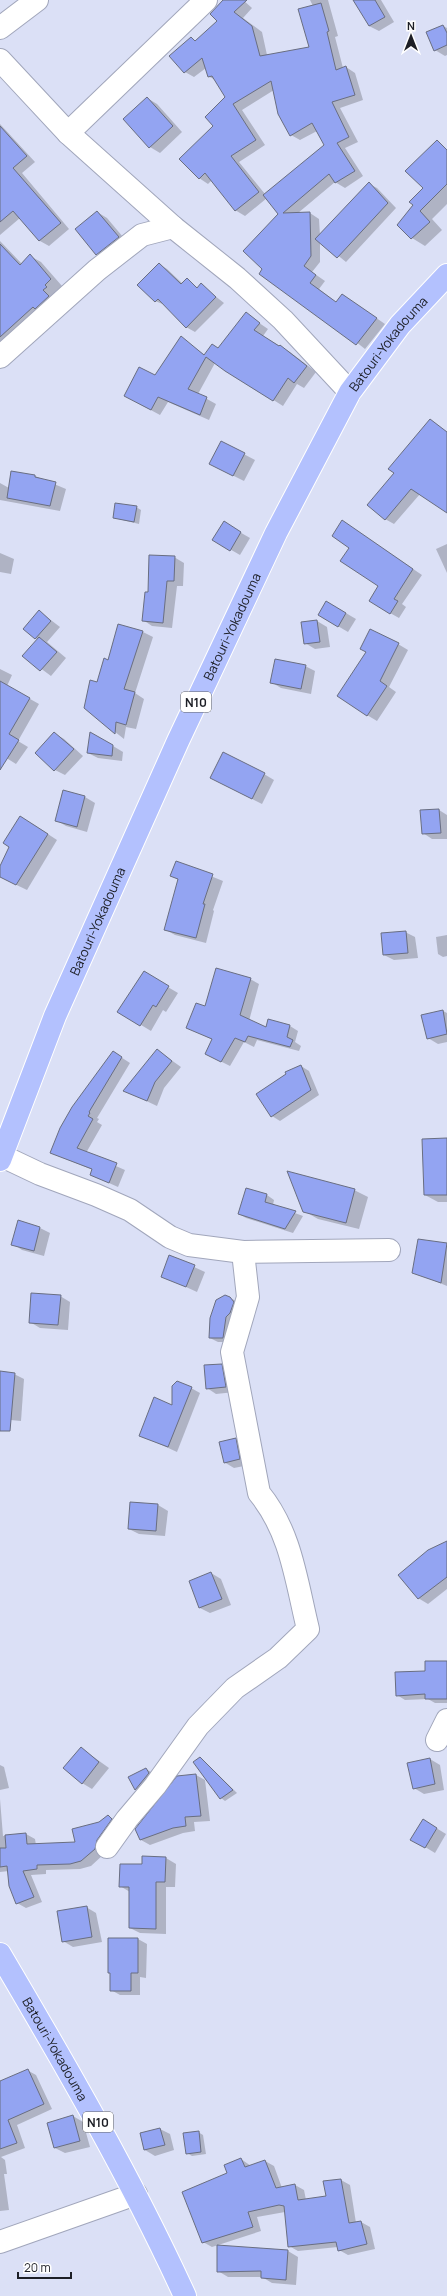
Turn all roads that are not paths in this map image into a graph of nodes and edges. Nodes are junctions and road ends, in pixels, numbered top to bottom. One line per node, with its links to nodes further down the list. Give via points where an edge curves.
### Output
1 (37, 0): 3 (street)
2 (206, 0): 5 (street)
3 (0, 28)
4 (0, 60): 5 (street)
5 (68, 133): 6 (street)
6 (152, 206): 7 (street); 8 (street)
7 (173, 226): 8 (street); 11 (street, via 237,278 283,320)
8 (142, 235): 10 (street, via 97,270)
9 (446, 279): 11 (highway, Batouri-Yokadouma / N10, via 400,325)
10 (0, 357)
11 (350, 392): 12 (highway, Batouri-Yokadouma / N10, via 276,533 178,741 55,1016)
12 (1, 1158): 14 (street, via 130,1210 170,1237 188,1245)
13 (389, 1250): 14 (street)
14 (243, 1252): 17 (street, via 248,1297 232,1352 259,1493 273,1510 287,1540 308,1629 278,1658 235,1688 198,1726)
15 (447, 1720): 16 (street)
16 (437, 1740)
17 (107, 1847)
18 (0, 1954): 19 (highway, Batouri-Yokadouma / N10, via 95,2116)
19 (136, 2194): 20 (street); 21 (highway, Batouri-Yokadouma / N10)
20 (0, 2242)
21 (185, 2296)

